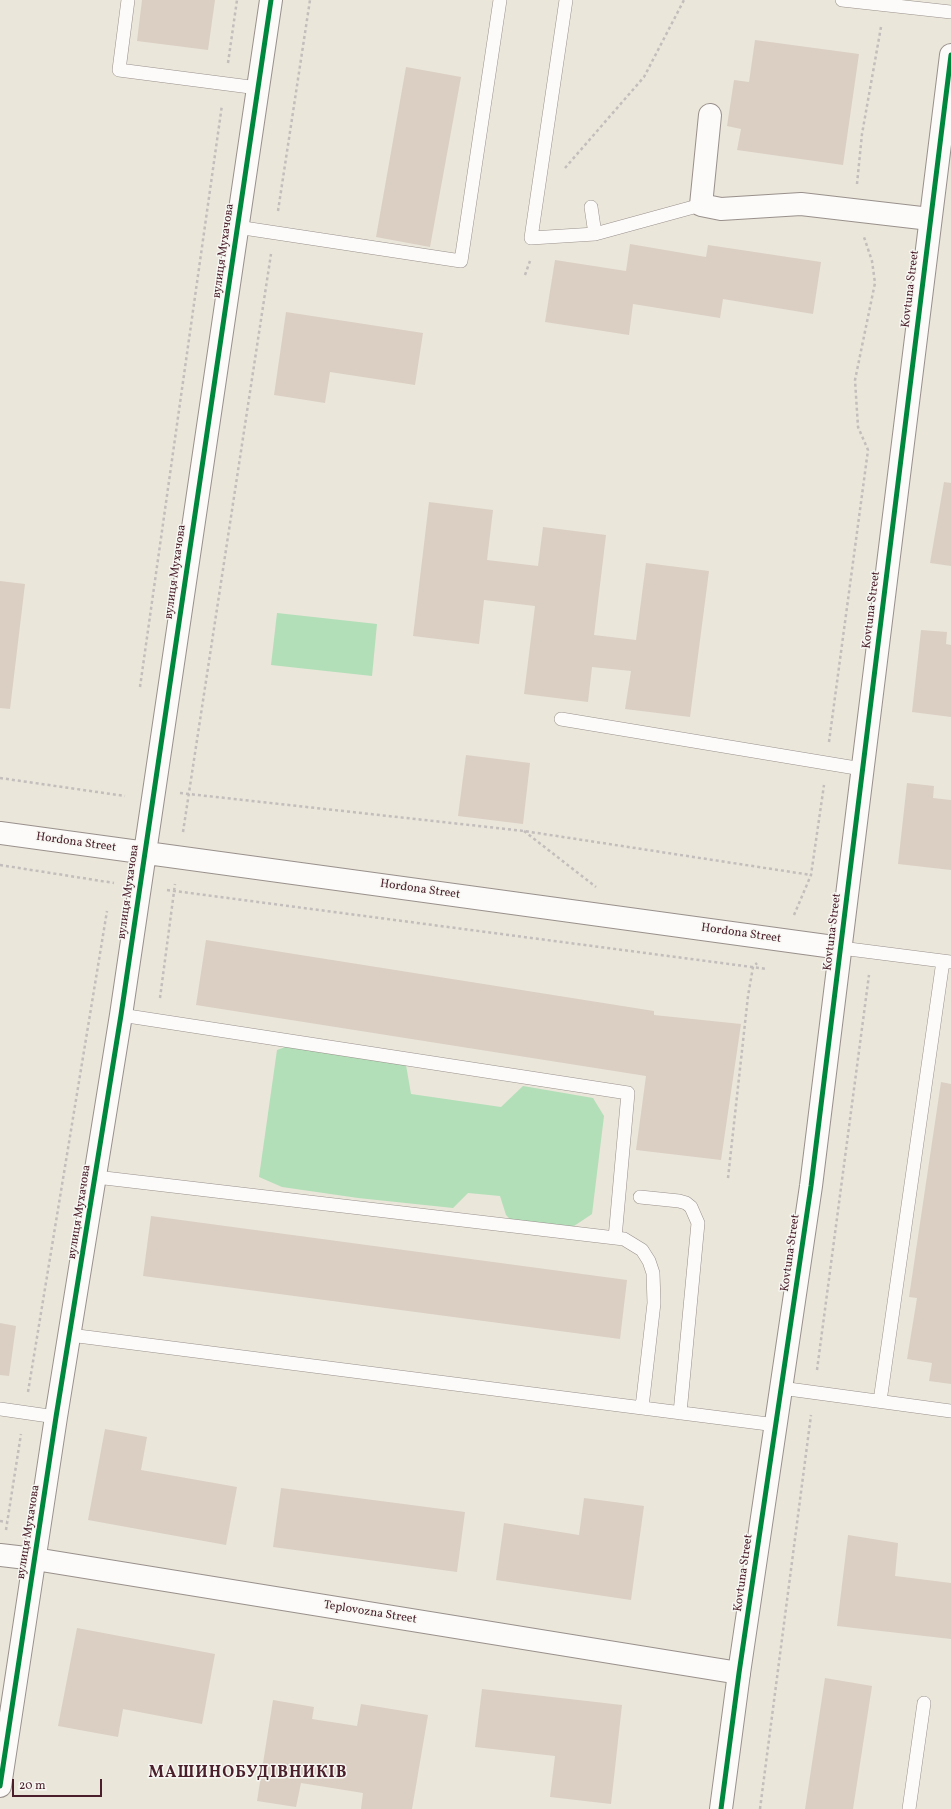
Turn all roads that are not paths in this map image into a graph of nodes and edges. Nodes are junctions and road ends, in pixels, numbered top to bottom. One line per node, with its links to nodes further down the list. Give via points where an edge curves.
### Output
1 (128, 0): 8 (lane, via 119,70)
2 (271, 0): 8 (street, вулиця Мухачова)
3 (500, 0): 13 (lane, via 461,261)
4 (566, 0): 14 (lane, via 531,238)
5 (842, 0): 6 (lane)
6 (951, 12)
7 (951, 55): 12 (street, Kovtuna Street)
8 (258, 88): 13 (street, вулиця Мухачова)
9 (710, 115): 10 (street)
10 (701, 205): 12 (street, via 721,209 801,204); 14 (lane)
11 (591, 207): 14 (lane)
12 (930, 219): 16 (street, Kovtuna Street)
13 (237, 227): 18 (street, вулиця Мухачова)
14 (595, 234)
15 (561, 720): 16 (lane)
16 (862, 769): 19 (street, Kovtuna Street)
17 (0, 833): 18 (street, Hordona Street)
18 (145, 853): 19 (street, Hordona Street); 21 (street, вулиця Мухачова)
19 (841, 948): 20 (lane); 26 (street, Kovtuna Street, via 811,1186)
20 (947, 962): 27 (lane)
21 (121, 1015): 22 (street, вулиця Мухачова); 24 (lane, via 628,1093)
22 (96, 1177): 24 (lane); 25 (street, вулиця Мухачова)
23 (640, 1197): 31 (lane, via 686,1203 691,1207 698,1223)
24 (615, 1238): 28 (lane, via 634,1244 642,1250 653,1273 654,1303)
25 (70, 1335): 28 (lane); 32 (street, вулиця Мухачова)
26 (781, 1388): 27 (lane); 33 (street, Kovtuna Street)
27 (880, 1401): 30 (lane)
28 (642, 1407): 31 (lane)
29 (0, 1408): 32 (lane)
30 (951, 1411)
31 (680, 1413): 33 (lane)
32 (56, 1417): 35 (street, вулиця Мухачова)
33 (776, 1425): 36 (street, Kovtuna Street)
34 (1, 1555): 35 (street, Teplovozna Street)
35 (35, 1559): 36 (street, Teplovozna Street); 38 (street, вулиця Мухачова)
36 (739, 1673): 39 (street, Kovtuna Street)
37 (924, 1703): 40 (lane)
38 (0, 1786)
39 (721, 1809)
40 (909, 1809)

